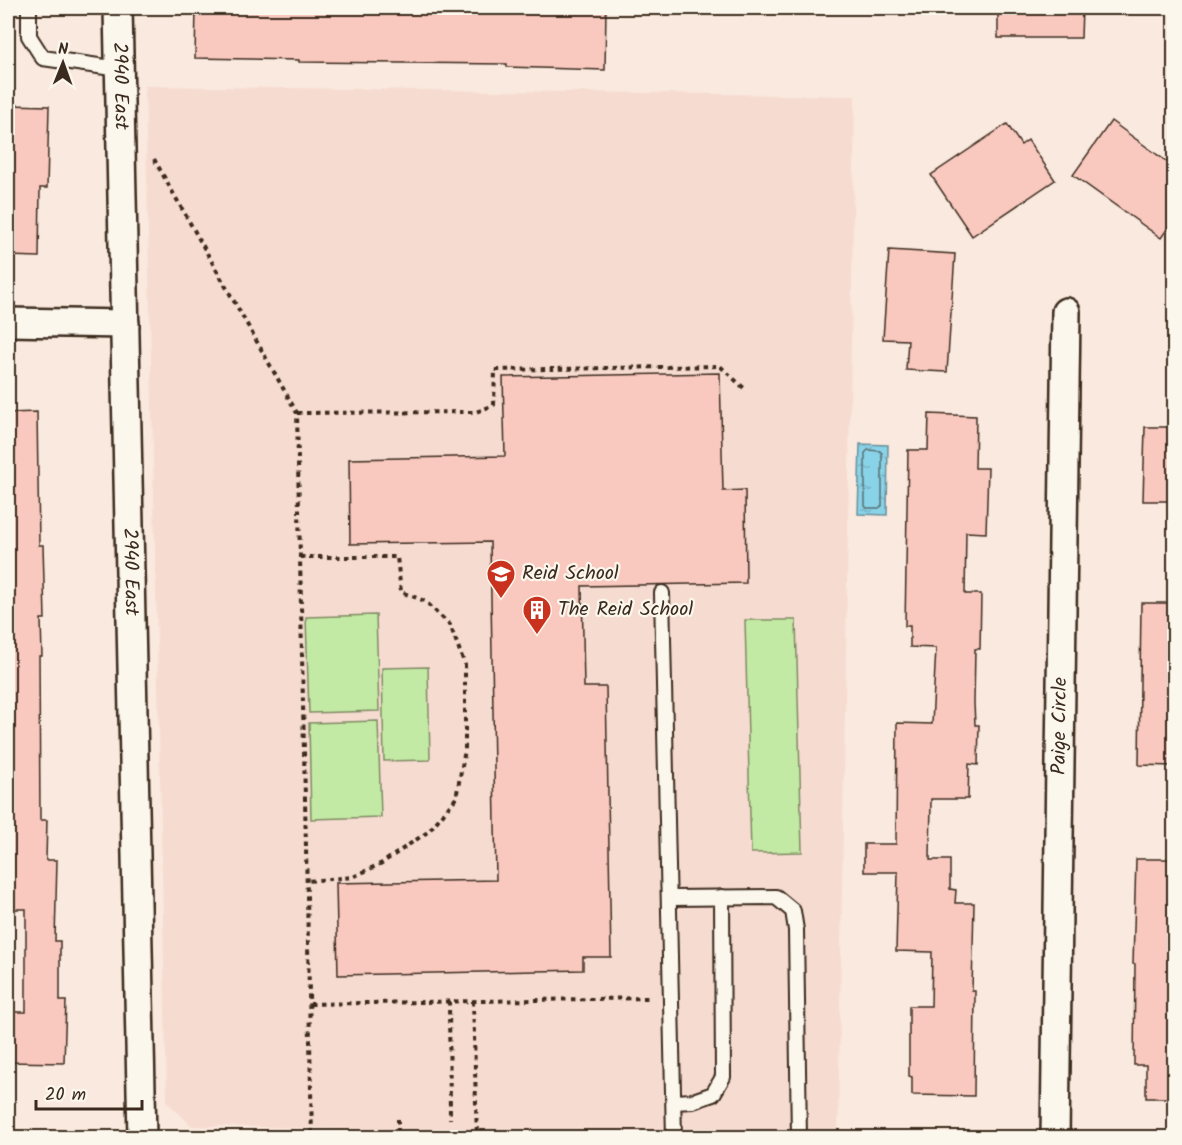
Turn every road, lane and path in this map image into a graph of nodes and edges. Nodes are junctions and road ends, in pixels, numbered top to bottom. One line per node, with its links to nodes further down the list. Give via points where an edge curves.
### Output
1 (29, 8): 3 (lane, via 29,36 44,58)
2 (118, 8): 3 (street, 2940 East)
3 (119, 69): 4 (street, 2940 East)
4 (121, 140): 7 (street, 2940 East); 9 (path, via 144,141)
5 (1066, 312): 28 (street, Paige Circle)
6 (8, 322): 7 (street)
7 (125, 324): 22 (street, 2940 East)
8 (746, 390): 9 (path, via 720,366 495,370 494,405 476,412)
9 (297, 413): 10 (path)
10 (300, 557): 12 (path); 12 (path, via 397,557 401,592 425,601 450,625 465,665 465,750 456,798 429,831 382,863 353,877)
11 (662, 593): 14 (lane)
12 (307, 881): 18 (path)
13 (722, 897): 14 (lane); 19 (lane, via 723,1077 713,1094); 27 (lane, via 776,897 793,911)
14 (670, 898): 15 (lane)
15 (672, 997): 17 (path); 19 (lane)
16 (449, 1001): 17 (path); 18 (path); 21 (path)
17 (473, 1001): 25 (path)
18 (310, 1004): 23 (path)
19 (674, 1102): 26 (lane)
20 (398, 1119): 24 (path)
21 (450, 1119)
22 (142, 1137)
23 (312, 1137)
24 (398, 1137)
25 (477, 1137)
26 (674, 1137)
27 (799, 1137)
28 (1055, 1137)

